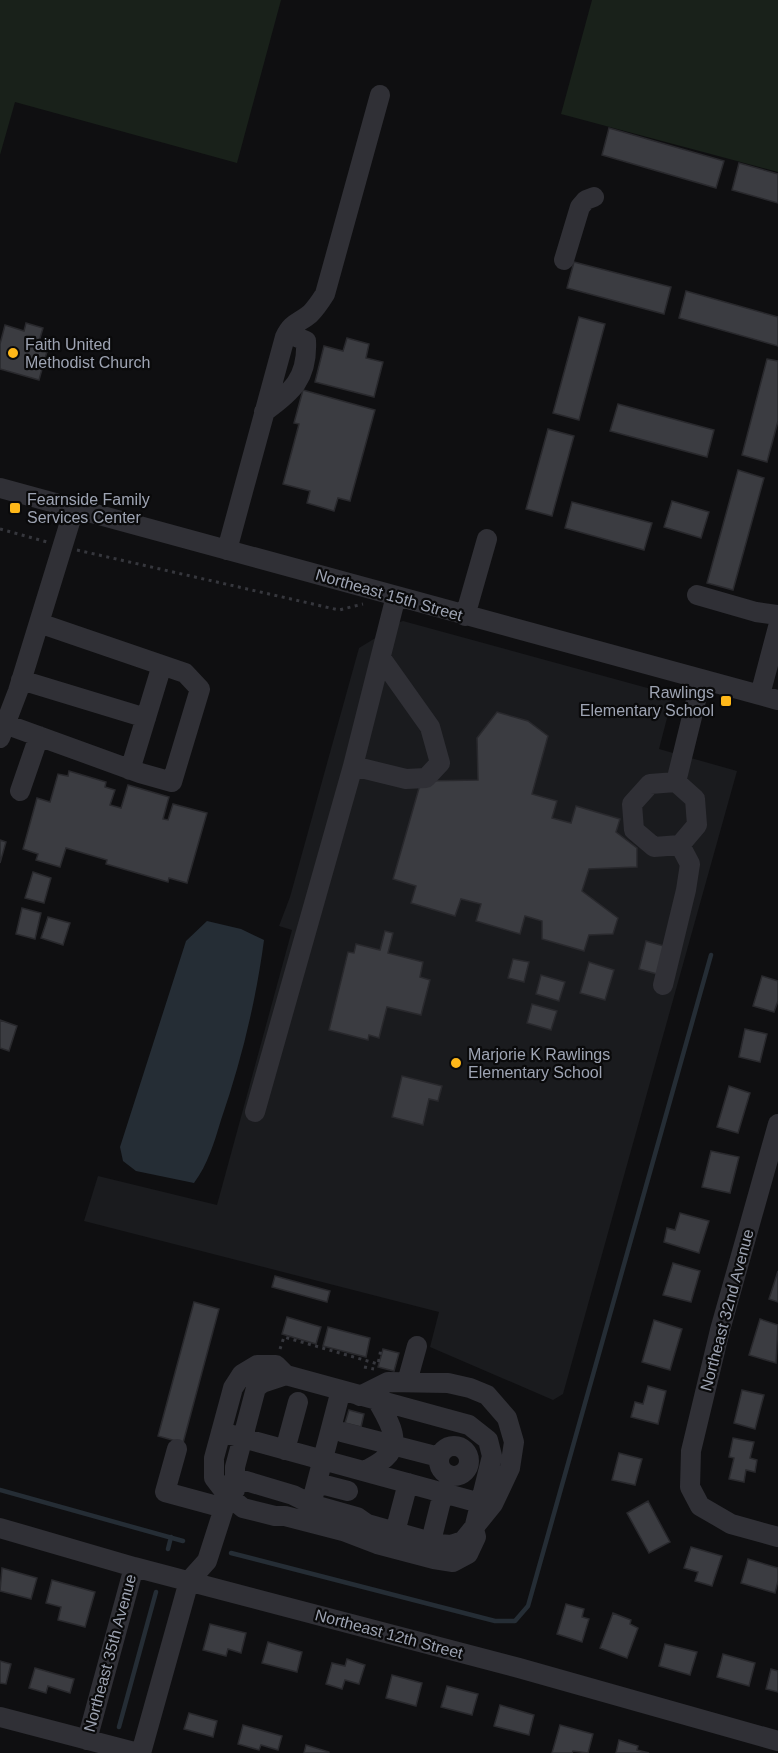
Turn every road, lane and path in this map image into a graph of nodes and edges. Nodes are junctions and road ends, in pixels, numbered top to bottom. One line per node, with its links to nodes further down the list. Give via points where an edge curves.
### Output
1 (380, 95): 4 (street, via 325,294 317,307 290,326)
2 (594, 197): 3 (street, via 580,207)
3 (564, 260)
4 (287, 333): 5 (street); 5 (street, via 306,341 307,359 288,396)
5 (264, 412): 11 (street)
6 (0, 488): 7 (street, Northeast 15th Street)
7 (74, 509): 10 (street); 11 (street, Northeast 15th Street)
8 (0, 529): 10 (path)
9 (487, 539): 16 (street)
10 (63, 546): 14 (path, via 339,610); 17 (street)
11 (227, 550): 13 (street, Northeast 15th Street)
12 (697, 595): 15 (street)
13 (396, 596): 16 (street, Northeast 15th Street); 19 (street)
14 (369, 603)
15 (778, 615)
16 (465, 616): 22 (street, Northeast 15th Street)
17 (39, 623): 20 (street); 21 (street)
18 (778, 627): 23 (street)
19 (381, 658): 27 (street); 27 (street, via 430,727 440,763 426,777 406,779)
20 (162, 665): 24 (street); 28 (street, via 185,673 200,689 172,782)
21 (21, 680): 24 (street); 25 (street)
22 (701, 680): 23 (street, Northeast 15th Street); 29 (street)
23 (769, 698)
24 (146, 718): 28 (street)
25 (2, 731): 26 (street)
26 (39, 736): 28 (street); 30 (street)
27 (353, 766): 33 (street)
28 (130, 770)
29 (675, 782): 31 (street, via 695,799 697,825); 31 (street, via 650,784 632,804 634,830 654,847)
30 (20, 791)
31 (680, 845): 32 (street, via 690,864)
32 (663, 985)
33 (255, 1112)
34 (778, 1124): 65 (street, Northeast 32nd Avenue, via 720,1330 691,1451 690,1487 700,1506 731,1524)
35 (417, 1346): 41 (street)
36 (381, 1349): 38 (path, via 378,1364)
37 (280, 1351): 38 (path, via 284,1337)
38 (366, 1360): 39 (path)
39 (364, 1372)
40 (286, 1375): 42 (street); 45 (street, via 276,1365 257,1365 242,1374 233,1388); 47 (street, via 256,1388)
41 (407, 1382): 43 (street, via 388,1382); 62 (street, via 470,1388 487,1395 507,1418 514,1442 510,1468 493,1504)
42 (341, 1390): 43 (street); 52 (street)
43 (369, 1398): 48 (street, via 393,1430); 59 (street, via 469,1425 488,1440 492,1456)
44 (298, 1402): 50 (street)
45 (221, 1432): 47 (street); 58 (street, via 214,1458 214,1478)
46 (342, 1432): 48 (street)
47 (242, 1438): 50 (street); 58 (street)
48 (394, 1445): 51 (street); 53 (street, via 386,1457)
49 (177, 1449): 58 (street, via 165,1492)
50 (285, 1449): 52 (street)
51 (439, 1457)
52 (323, 1460): 53 (street); 54 (street)
53 (365, 1471): 55 (street)
54 (317, 1483): 56 (street); 60 (street)
55 (408, 1483): 57 (street); 63 (street)
56 (348, 1491)
57 (443, 1493): 59 (street); 64 (street)
58 (230, 1495): 60 (street, via 243,1508 275,1516); 67 (street, via 207,1561)
59 (480, 1503): 62 (street)
60 (308, 1513): 62 (street, via 377,1544 453,1562 468,1554 476,1537); 63 (street, via 357,1517)
61 (0, 1528): 66 (street, Northeast 12th Street)
62 (474, 1529): 63 (street, via 463,1541 452,1545)
63 (396, 1532)
64 (432, 1533)
65 (778, 1537)
66 (134, 1566): 67 (street, Northeast 12th Street); 69 (street, Northeast 35th Avenue)
67 (189, 1581): 70 (street, Northeast 12th Street); 71 (street)
68 (0, 1717): 69 (street)
69 (87, 1740): 71 (street)
70 (778, 1741)
71 (139, 1753)

